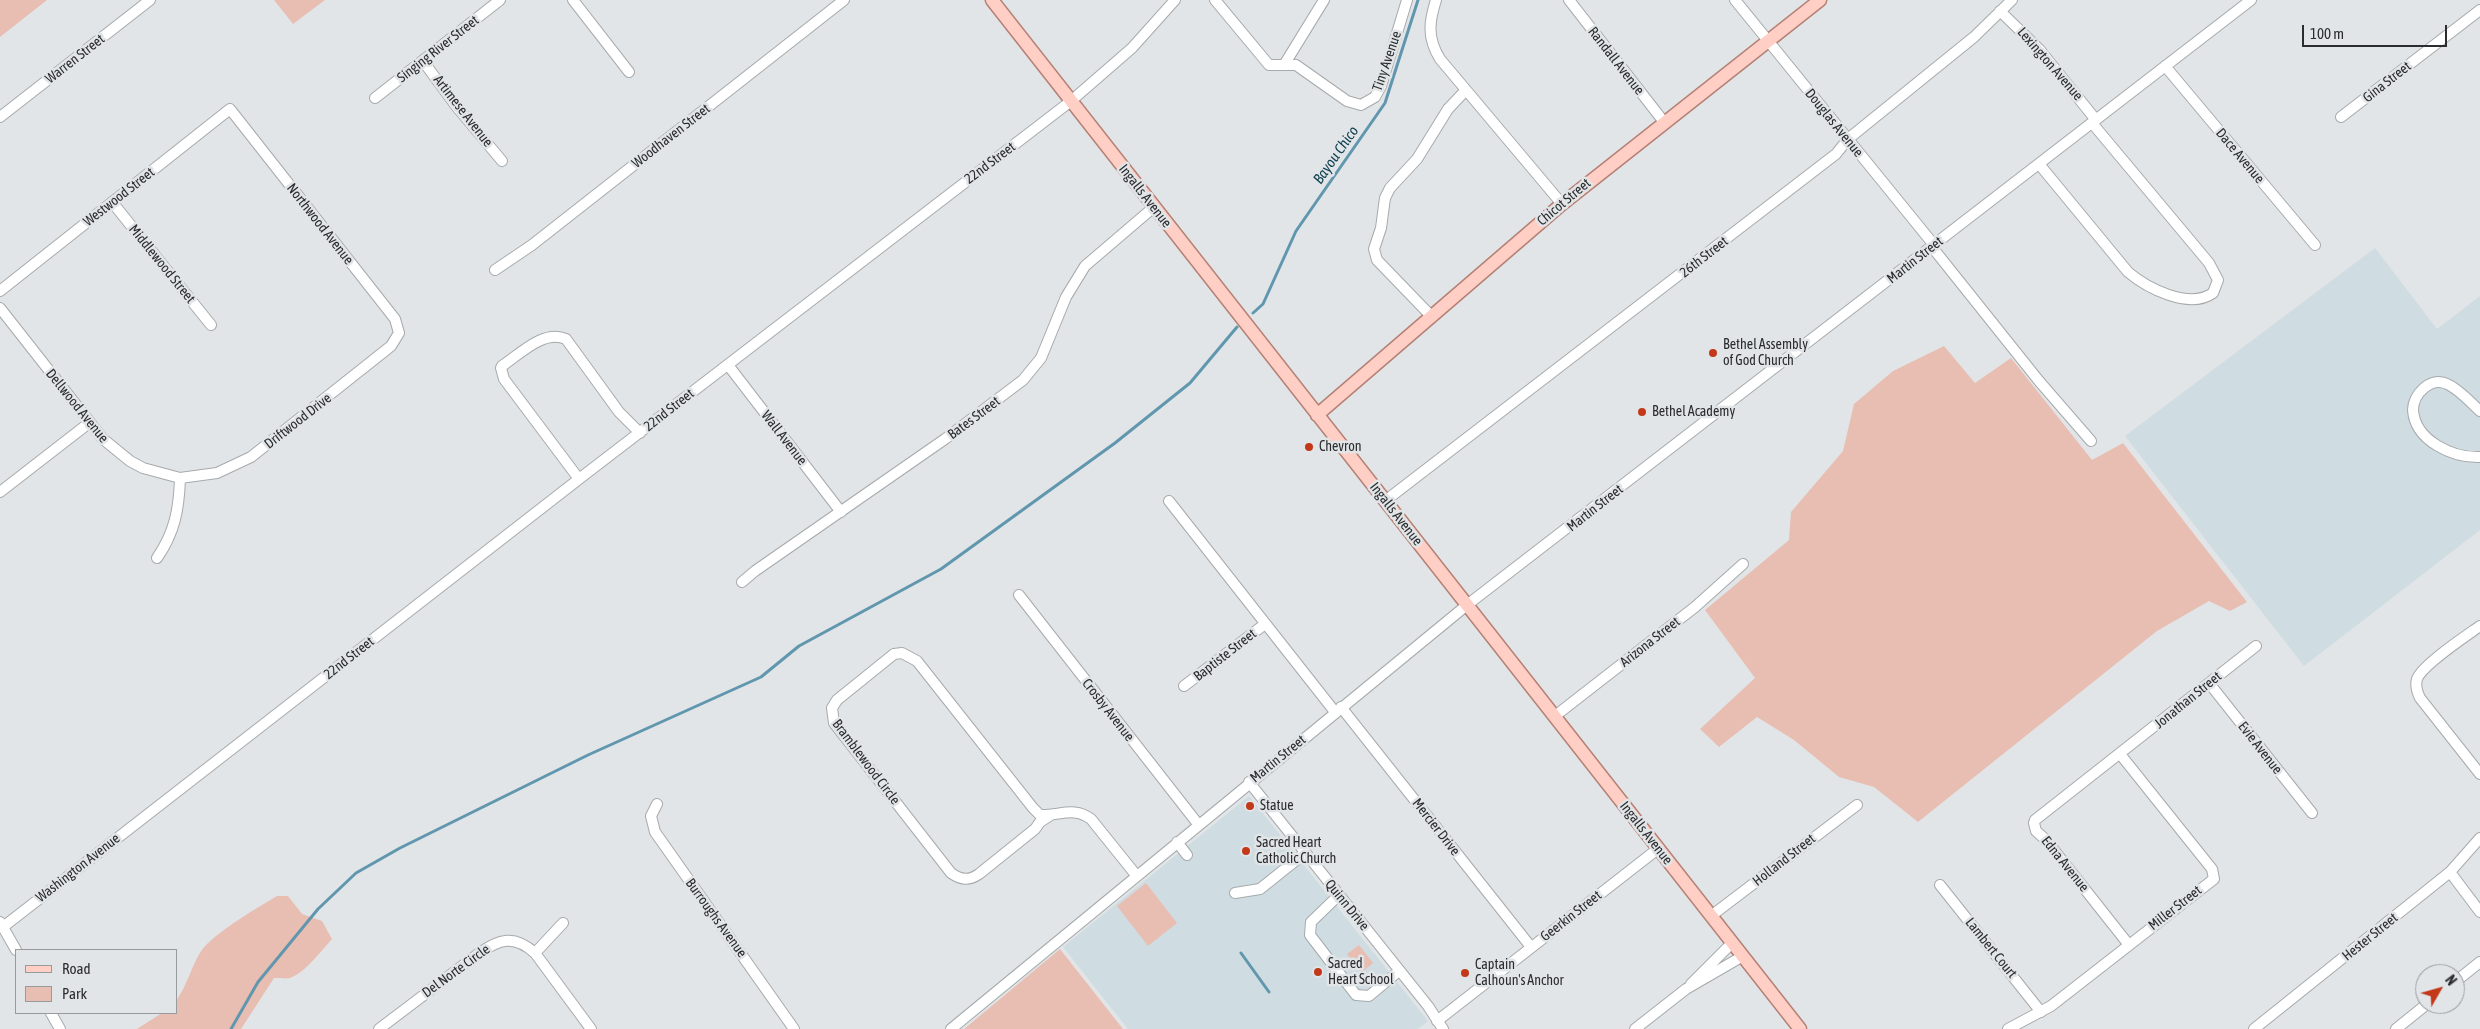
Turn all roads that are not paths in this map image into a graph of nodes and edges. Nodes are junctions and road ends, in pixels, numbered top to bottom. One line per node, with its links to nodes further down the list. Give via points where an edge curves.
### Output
1 (150, 0): 26 (street, Warren Street)
2 (500, 0): 19 (street, Singing River Street)
3 (573, 0): 22 (street)
4 (844, 0): 39 (street, Woodhaven Street, via 532,245)
5 (992, 0): 25 (main road, Ingalls Avenue)
6 (1175, 0): 25 (street, 22nd Street, via 1132,48)
7 (1215, 0): 20 (street, Tiny Avenue, via 1260,56 1273,66)
8 (1324, 0): 20 (street)
9 (1407, 0): 20 (street, Tiny Avenue, via 1381,86 1366,104 1356,105 1296,65)
10 (1436, 0): 23 (street, via 1430,27 1433,48)
11 (1569, 0): 29 (street, Randall Avenue)
12 (1735, 0): 18 (street, Douglas Avenue)
13 (1820, 0): 18 (main road, Chicot Street)
14 (2012, 0): 17 (street, 26th Street)
15 (2251, 0): 21 (street, Martin Street)
16 (2480, 10): 27 (street, Gina Street)
17 (2000, 11): 30 (street, Lexington Avenue, via 2050,62); 31 (street, 26th Street, via 1974,37)
18 (1767, 41): 29 (main road, Chicot Street); 31 (street, Douglas Avenue)
19 (424, 61): 24 (street, Singing River Street); 32 (street, Artimese Avenue)
20 (1284, 64)
21 (2165, 66): 30 (street, Martin Street); 37 (street, Dace Avenue)
22 (630, 72)
23 (1466, 90): 35 (street); 42 (street, via 1436,124 1417,159 1390,188 1374,249 1377,260)
24 (375, 98)
25 (1071, 101): 36 (main road, Ingalls Avenue); 45 (street, 22nd Street)
26 (0, 117)
27 (2341, 117)
28 (237, 118): 34 (street, Westwood Street, via 230,109); 44 (street, Northwood Avenue, via 395,319)
29 (1664, 122): 35 (main road, Chicot Street)
30 (2094, 122): 33 (street, Martin Street); 33 (street, Lexington Avenue, via 2209,263 2218,280 2213,293 2192,298 2156,292 2142,284 2128,272)
31 (1848, 139): 38 (street, Douglas Avenue); 56 (street, 26th Street, via 1836,154 1765,210)
32 (502, 161)
33 (2039, 164): 38 (street, Martin Street)
34 (112, 202): 40 (street, Westwood Street); 43 (street, Middlewood Street)
35 (1562, 204): 42 (main road, Chicot Street)
36 (1154, 207): 47 (main road, Ingalls Avenue); 57 (street, Bates Street, via 1085,266 1066,297 1041,358 1023,380)
37 (2315, 245)
38 (1933, 246): 50 (street, Douglas Avenue); 62 (street, Martin Street)
39 (495, 270)
40 (0, 291)
41 (0, 308): 48 (street, Dellwood Avenue)
42 (1432, 317): 47 (main road, Chicot Street)
43 (211, 325)
44 (400, 333): 52 (street, Driftwood Drive, via 391,346 251,457 217,473)
45 (728, 365): 49 (street, 22nd Street); 57 (street, Wall Avenue)
46 (2480, 411): 51 (street, via 2447,383 2437,382 2428,384 2420,392 2413,409 2421,430 2439,447 2462,456)
47 (1317, 415): 56 (main road, Ingalls Avenue)
48 (90, 423): 52 (street, Dellwood Avenue, via 130,462); 54 (street)
49 (640, 433): 53 (street, 22nd Street); 53 (street, via 619,412 566,339 560,336 547,337 502,366 504,379)
50 (2091, 441)
51 (2480, 457)
52 (180, 478): 58 (street, via 176,521)
53 (579, 479): 75 (street, 22nd Street)
54 (0, 492)
55 (1169, 501): 63 (street, Mercier Drive)
56 (1385, 501): 62 (main road, Ingalls Avenue)
57 (841, 512): 60 (street, Bates Street)
58 (157, 558)
59 (1743, 564): 69 (street, Arizona Street, via 1695,607)
60 (742, 582)
61 (1019, 595): 78 (street, Crosby Avenue)
62 (1467, 605): 68 (street, Martin Street); 69 (main road, Ingalls Avenue)
63 (1265, 624): 67 (street, Baptiste Street); 68 (street, Mercier Drive)
64 (2480, 626): 71 (street, via 2420,674 2416,686 2420,698)
65 (2256, 646): 66 (street, Jonathan Street)
66 (2209, 683): 70 (street, Jonathan Street); 76 (street, Evie Avenue)
67 (1184, 686)
68 (1338, 709): 72 (street, Martin Street); 95 (street, Mercier Drive)
69 (1555, 716): 81 (main road, Ingalls Avenue)
70 (2120, 754): 94 (street, Miller Street, via 2215,875 2209,884); 94 (street, Edna Avenue, via 2034,824)
71 (2480, 774)
72 (1249, 782): 78 (street, Martin Street); 82 (street, Quinn Drive)
73 (657, 804): 110 (street, Burroughs Avenue, via 651,816 655,832)
74 (1857, 805): 90 (street, Holland Street)
75 (153, 809): 92 (street, Washington Avenue)
76 (2312, 813)
77 (1040, 819): 77 (street, Bramblewood Circle, via 910,656 894,654 836,700 832,708 834,723 958,878 973,878 979,874 1035,829); 85 (street, Bramblewood Circle, via 1070,810 1083,813)
78 (1198, 824): 80 (street, Martin Street)
79 (2480, 838): 84 (street, Hester Street)
80 (1177, 842): 83 (street); 85 (street, Martin Street)
81 (1659, 848): 90 (main road, Ingalls Avenue); 95 (street, Geerkin Street)
82 (1305, 853): 87 (street, via 1260,889); 88 (street, Quinn Drive)
83 (1187, 855)
84 (2450, 872): 89 (street); 115 (street, Hester Street)
85 (1136, 875): 111 (street, Martin Street)
86 (1940, 885): 103 (street, Lambert Court)
87 (1235, 893)
88 (1339, 895): 100 (street, Quinn Drive); 100 (street, via 1310,922 1310,935 1356,995 1369,996)
89 (2480, 912)
90 (1711, 916): 93 (main road, Ingalls Avenue)
91 (563, 923): 97 (street)
92 (2, 924): 96 (street, Washington Avenue)
93 (1732, 943): 98 (main road, Ingalls Avenue); 102 (street)
94 (2129, 945): 103 (street, Miller Street)
95 (1531, 947): 106 (street, Geerkin Street)
96 (15, 949)
97 (535, 952): 108 (street, Del Norte Circle, via 519,942 507,940 492,944); 109 (street, Del Norte Circle)
98 (1743, 956): 102 (street); 113 (main road, Ingalls Avenue)
99 (2480, 962): 101 (street)
100 (1399, 971): 106 (street, Quinn Drive)
101 (2465, 974)
102 (1686, 989): 112 (street)
103 (2041, 1012): 114 (street, Miller Street)
104 (52, 1014): 107 (street)
105 (2415, 1014): 116 (street)
106 (1440, 1025)
107 (60, 1029)
108 (379, 1029)
109 (591, 1029)
110 (794, 1029)
111 (951, 1029)
112 (1635, 1029)
113 (1800, 1029)
114 (2008, 1029)
115 (2254, 1029)
116 (2396, 1029)

